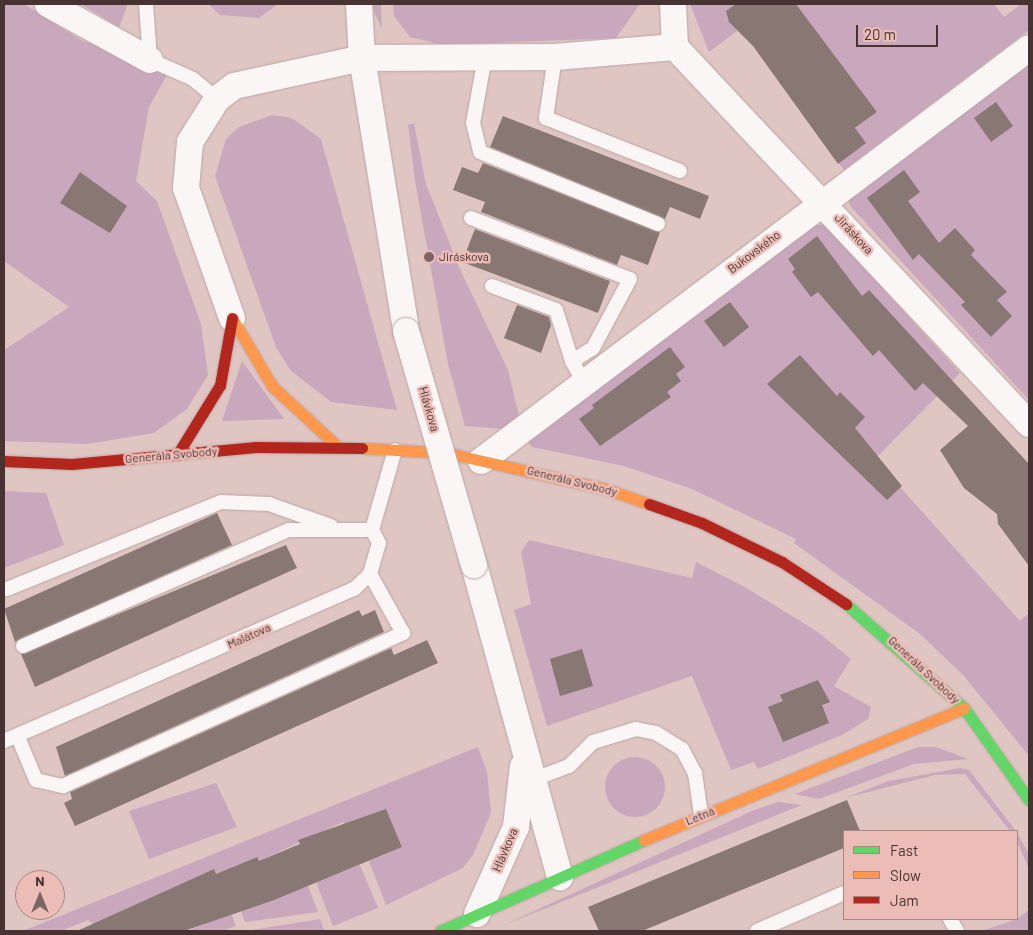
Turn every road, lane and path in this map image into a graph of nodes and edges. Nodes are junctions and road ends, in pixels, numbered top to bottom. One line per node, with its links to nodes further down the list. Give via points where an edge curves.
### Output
1 (48, 4): 10 (street)
2 (146, 4): 10 (lane)
3 (360, 4): 9 (street, Hlávkova)
4 (673, 4): 5 (street)
5 (675, 48): 8 (street); 13 (street, Jiráskova)
6 (1029, 48): 13 (street, Bukovského)
7 (485, 57): 8 (street); 9 (street); 15 (lane, via 473,123 480,152)
8 (554, 57): 12 (lane, via 546,118)
9 (362, 58): 11 (street, via 234,86); 33 (street, Hlávkova, bridge, via 406,331)
10 (150, 60): 11 (lane, via 193,79)
11 (217, 99): 17 (street, via 190,142 186,188)
12 (680, 170)
13 (822, 200): 18 (street, Bukovského); 19 (street, Jiráskova)
14 (471, 218): 18 (lane, via 630,279)
15 (658, 224)
16 (492, 286): 18 (lane, via 556,310)
17 (232, 318): 20 (main road, via 272,386); 22 (main road, via 220,385)
18 (577, 371): 23 (street, Bukovského)
19 (1029, 424)
20 (337, 446): 21 (main road, Generála Svobody); 22 (main road, Generála Svobody)
21 (394, 450): 23 (main road, Generála Svobody); 26 (lane)
22 (177, 455): 24 (main road, Generála Svobody, via 72,464)
23 (482, 460): 30 (main road, Generála Svobody, via 609,490 702,523 782,562 866,617)
24 (4, 461)
25 (336, 528): 26 (lane); 28 (lane, via 269,504 221,502); 29 (lane, via 289,530)
26 (372, 530): 27 (lane, via 379,543)
27 (370, 574): 31 (lane, Malátova, via 354,590); 31 (lane, via 403,633 63,786 36,780)
28 (7, 590)
29 (23, 646)
30 (964, 708): 35 (main road, Generála Svobody); 36 (main road, Letná)
31 (18, 737): 32 (lane, Malátova)
32 (4, 741)
33 (524, 753): 34 (street, Hlávkova); 39 (street, Hlávkova, via 516,827)
34 (532, 780): 36 (lane, via 569,766 593,742 636,729 656,733 682,749 695,773); 37 (street, Hlávkova)
35 (1029, 800)
36 (701, 815): 37 (main road, Letná)
37 (560, 877): 39 (main road, Letná)
38 (843, 893): 42 (lane)
39 (477, 914): 41 (main road, Letná)
40 (951, 920): 43 (lane)
41 (440, 931)
42 (757, 931)
43 (957, 931)

